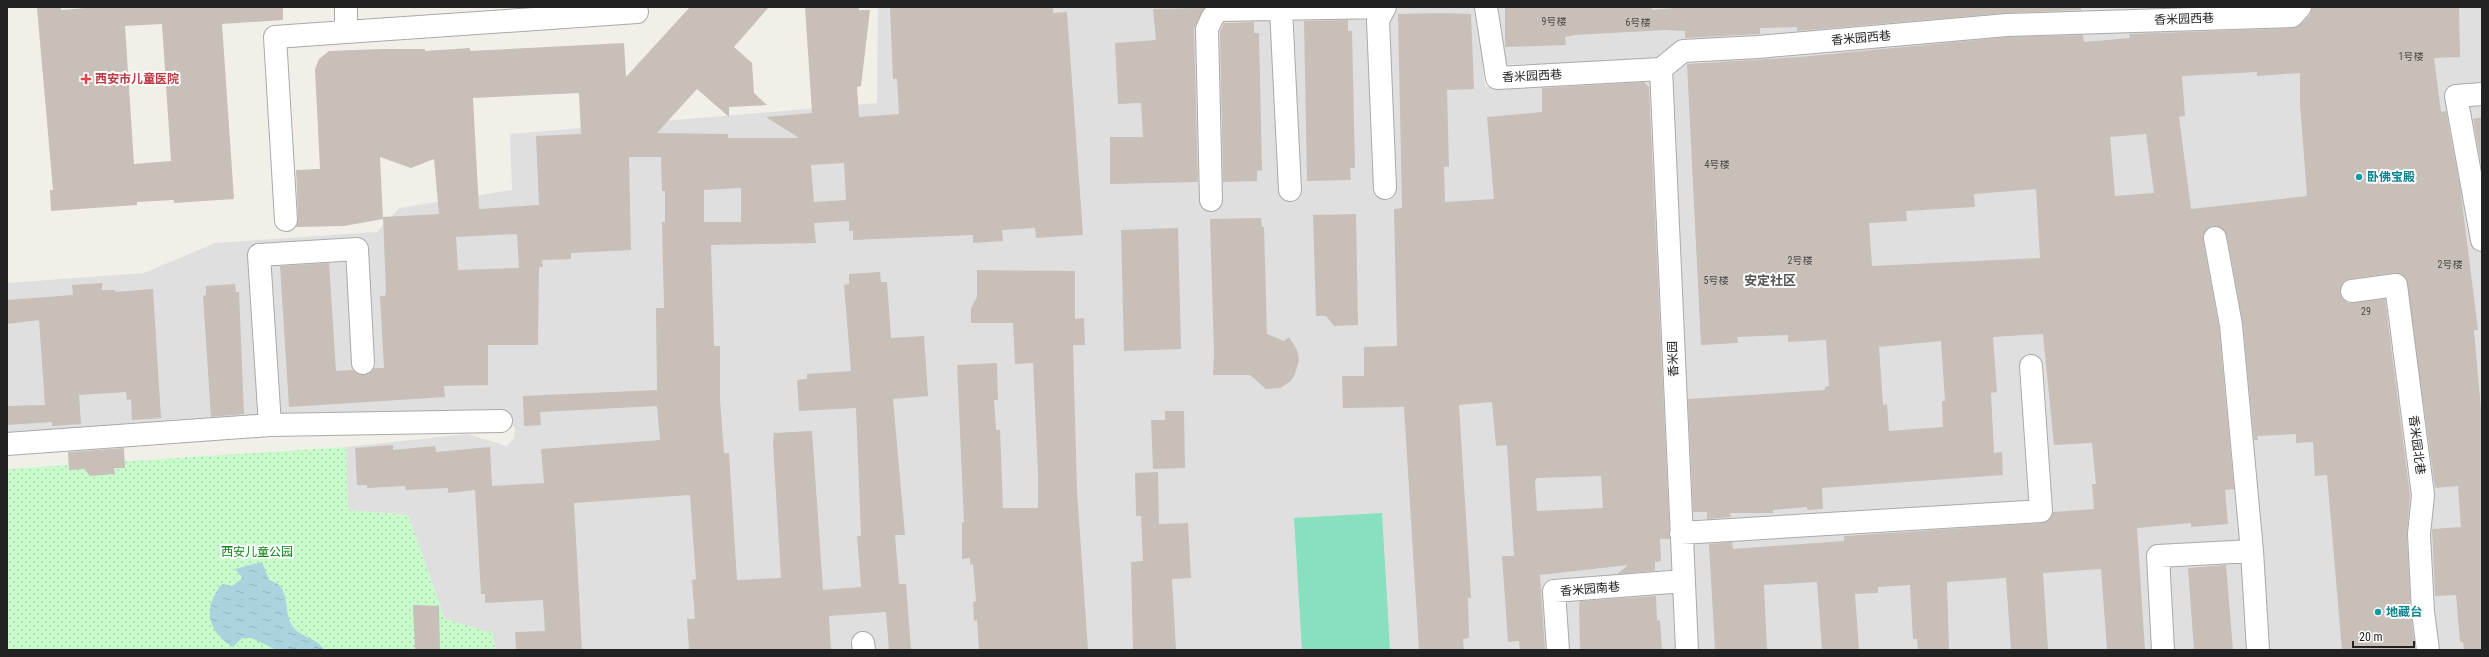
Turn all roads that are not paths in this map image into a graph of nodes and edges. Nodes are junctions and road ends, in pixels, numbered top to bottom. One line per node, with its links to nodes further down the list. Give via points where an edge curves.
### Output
1 (346, 7): 7 (street)
2 (1385, 7): 5 (street); 10 (street, via 1378,20)
3 (1486, 7): 8 (street, 香米园西巷, via 1497,78)
4 (2300, 7): 8 (street, 香米园西巷, via 2292,16 2007,25 1758,47 1683,50)
5 (1281, 9): 11 (street); 12 (street, via 1218,10 1207,29)
6 (637, 12): 7 (street)
7 (346, 32): 13 (street, via 275,37)
8 (1661, 69): 22 (street, 香米园)
9 (2482, 94): 15 (street, via 2456,96)
10 (1384, 188)
11 (1290, 190)
12 (1211, 200)
13 (286, 220)
14 (2215, 238): 23 (street, via 2231,325)
15 (2482, 240)
16 (2352, 291): 29 (street, 香米园北巷, via 2396,285 2423,495 2420,534 2423,612)
17 (363, 364): 20 (street, via 358,249 259,255)
18 (2032, 366): 22 (street, via 2041,511)
19 (501, 421): 20 (street)
20 (270, 424): 21 (street)
21 (7, 444)
22 (1681, 532): 24 (street, 香米园)
23 (2252, 551): 27 (street, via 2158,556); 28 (street)
24 (1684, 581): 25 (street, 香米园南巷, via 1554,591); 26 (street, 香米园)
25 (1558, 650)
26 (1687, 650)
27 (2163, 650)
28 (2258, 650)
29 (2428, 650)

